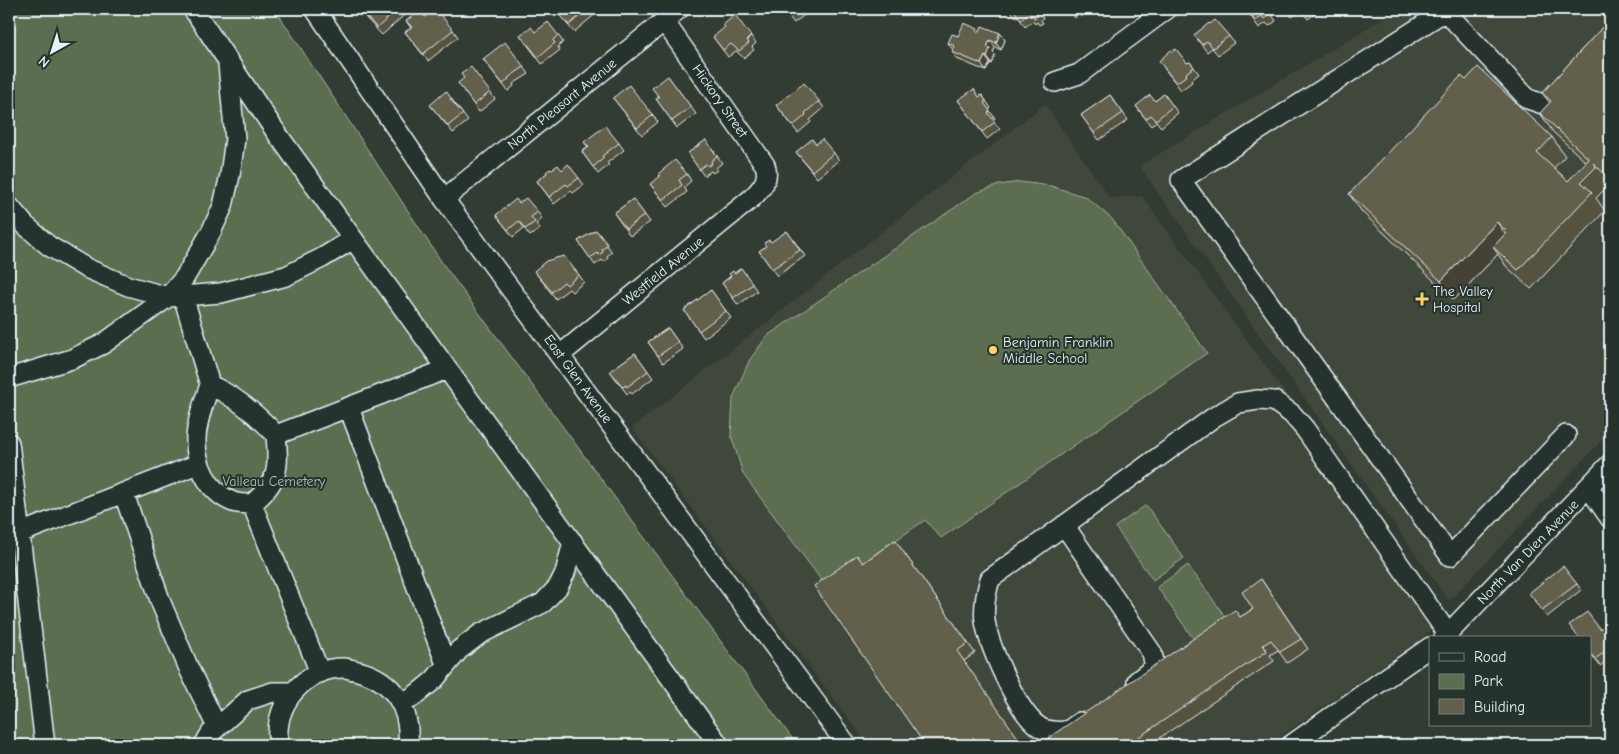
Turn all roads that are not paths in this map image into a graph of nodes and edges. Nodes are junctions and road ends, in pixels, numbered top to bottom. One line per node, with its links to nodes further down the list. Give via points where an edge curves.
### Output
1 (193, 9): 7 (street)
2 (315, 9): 11 (street, East Glen Avenue)
3 (679, 9): 6 (street, North Pleasant Avenue)
4 (1167, 9): 9 (street, via 1079,74)
5 (1446, 10): 8 (street, via 1528,99 1546,105); 21 (street, via 1181,180 1450,556)
6 (664, 21): 10 (street, Hickory Street, via 765,166 767,177); 11 (street, North Pleasant Avenue)
7 (228, 60): 13 (street); 14 (street, via 235,139 230,175 223,206)
8 (1578, 71)
9 (1054, 82)
10 (764, 184): 15 (street, Westfield Avenue, via 752,198)
11 (444, 199): 15 (street, East Glen Avenue)
12 (9, 206): 14 (street, via 49,246 86,268 128,286)
13 (353, 239): 14 (street, via 286,276 221,293); 16 (street)
14 (175, 296): 17 (street, via 103,344 72,358); 18 (street)
15 (560, 355): 46 (street, East Glen Avenue)
16 (447, 369): 19 (street); 31 (street)
17 (9, 378)
18 (210, 385): 20 (street, via 246,406); 23 (street, via 196,438)
19 (349, 408): 20 (street); 34 (street)
20 (276, 435): 27 (street, via 277,473 266,493)
21 (1566, 435)
22 (9, 443): 30 (street)
23 (198, 464): 26 (street); 27 (street, via 219,494 234,503)
24 (1610, 464): 25 (street, North Van Dien Avenue)
25 (1589, 488): 28 (street); 32 (street, North Van Dien Avenue)
26 (124, 494): 30 (street); 40 (street, via 161,603)
27 (252, 504): 35 (street)
28 (1610, 518)
29 (1064, 525): 32 (street, via 1214,417 1238,403 1274,401 1305,429); 36 (street, via 1152,653 1155,667); 39 (street, via 990,579 985,595 985,620 1008,682 1027,716 1039,727 1067,731)
30 (20, 533): 41 (street)
31 (573, 542): 34 (street, via 565,573 558,587 543,603 480,634); 45 (street)
32 (1446, 636)
33 (1429, 648): 47 (street)
34 (446, 664): 38 (street, via 434,680)
35 (320, 673): 37 (street, via 307,679); 38 (street, via 344,668 371,674 392,689)
36 (1122, 691)
37 (293, 692): 40 (street, via 273,692 248,700); 43 (street, via 284,705 278,730)
38 (402, 704): 44 (street, via 408,721)
39 (1090, 714)
40 (217, 727): 42 (street)
41 (45, 745)
42 (204, 745)
43 (280, 745)
44 (408, 745)
45 (719, 745)
46 (847, 745)
47 (1291, 745)

